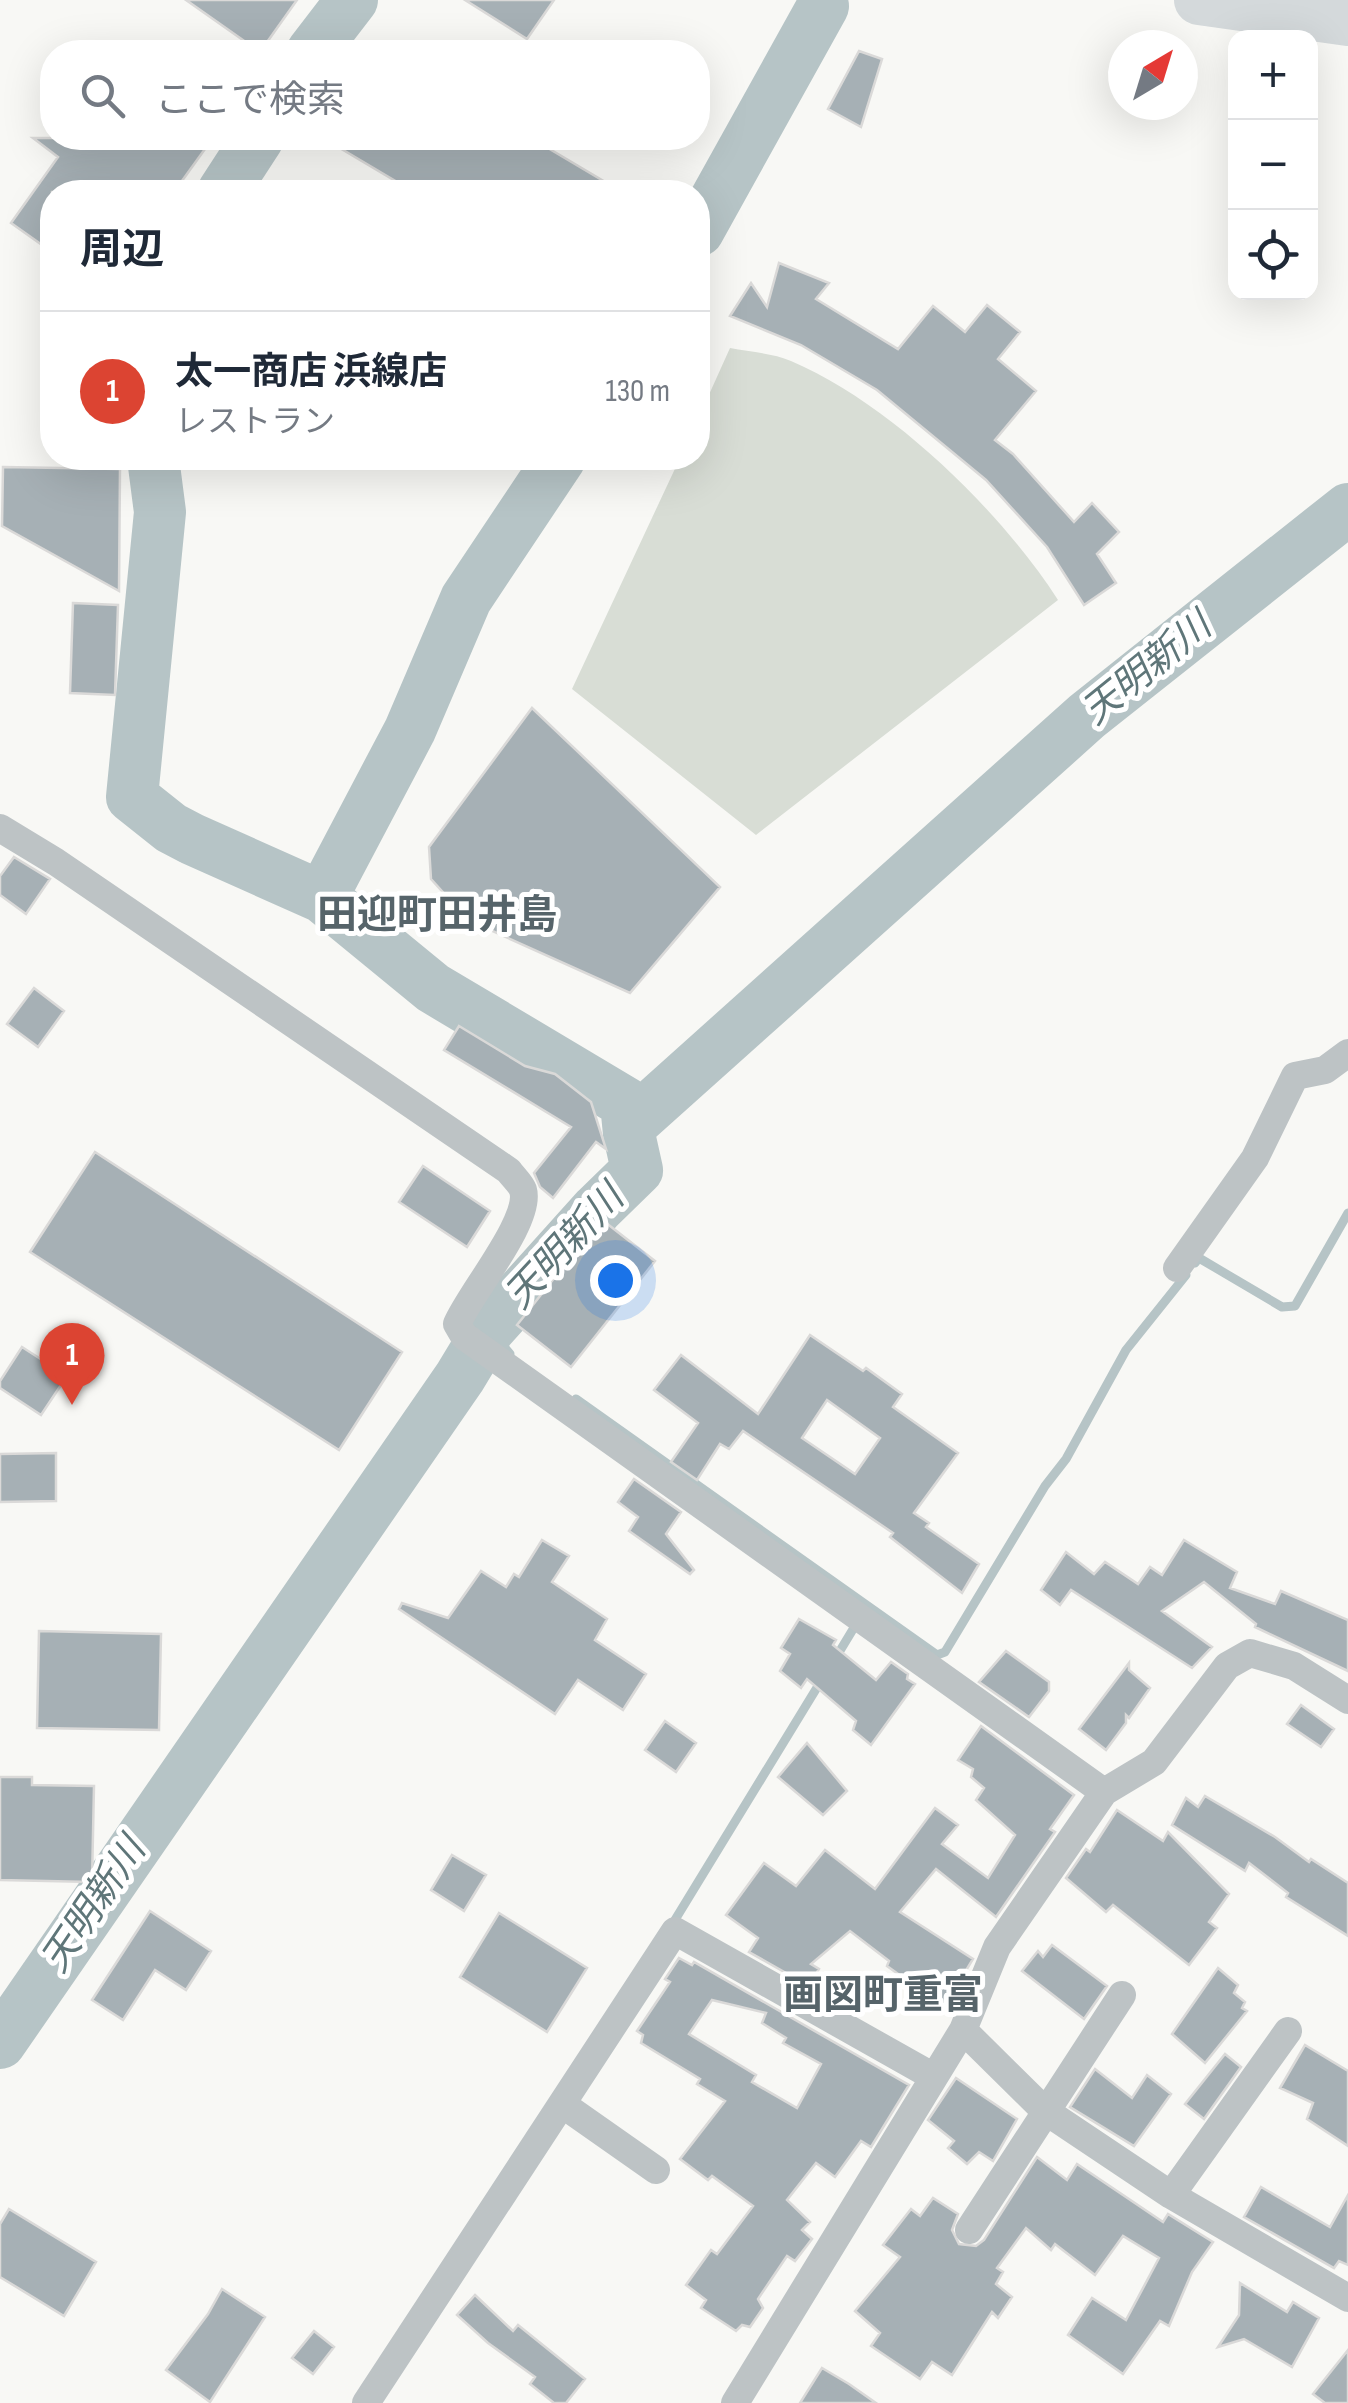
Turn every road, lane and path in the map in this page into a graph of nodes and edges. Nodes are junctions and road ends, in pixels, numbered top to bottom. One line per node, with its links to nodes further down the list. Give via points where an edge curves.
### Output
1 (1199, 0): 2 (highway)
2 (1348, 21)
3 (0, 828): 7 (street, via 509,1172 523,1188 524,1207 464,1308 457,1324 464,1336)
4 (1348, 1054): 5 (street, via 1326,1070 1295,1076 1255,1158)
5 (1177, 1268)
6 (1348, 1700): 7 (street, via 1294,1666 1250,1653 1228,1666 1154,1762)
7 (1104, 1792): 9 (street, via 997,1947)
8 (1122, 1995): 13 (street)
9 (963, 2030): 11 (street); 13 (street)
10 (1288, 2031): 15 (street)
11 (934, 2076): 12 (street, via 674,1930); 19 (street)
12 (562, 2104): 14 (street); 18 (street)
13 (1044, 2110): 15 (street); 16 (street)
14 (656, 2170)
15 (1172, 2196): 17 (street)
16 (970, 2230)
17 (1348, 2298)
18 (366, 2403)
19 (735, 2403)

